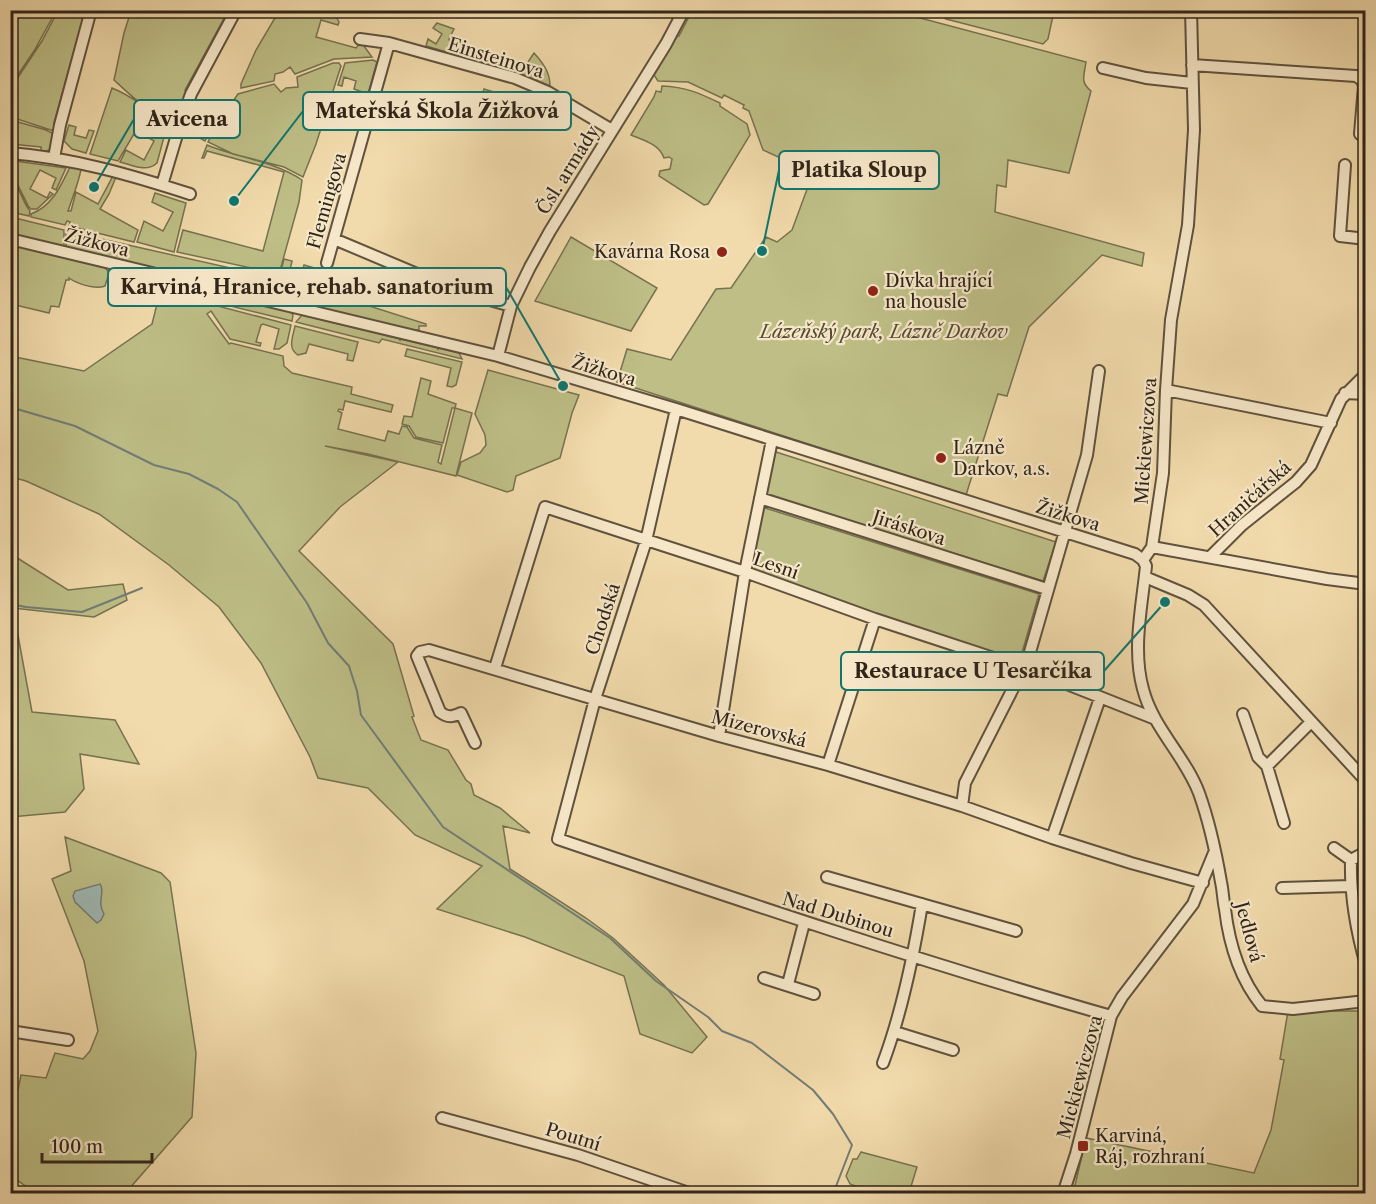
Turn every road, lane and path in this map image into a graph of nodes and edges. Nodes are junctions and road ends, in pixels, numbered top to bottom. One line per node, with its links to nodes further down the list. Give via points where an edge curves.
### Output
1 (91, 10): 13 (street)
2 (236, 10): 15 (street, via 191,94)
3 (684, 10): 10 (street, Čsl. armády)
4 (1191, 10): 7 (street, Mickiewiczova)
5 (360, 39): 6 (street, Einsteinova)
6 (389, 43): 10 (street, Einsteinova, via 515,78 548,92); 18 (street, Flemingova)
7 (1192, 65): 9 (street, Mickiewiczova); 11 (street, via 1356,76 1364,86)
8 (1103, 68): 9 (street)
9 (1192, 83): 25 (street, Mickiewiczova, via 1194,130 1188,225 1171,320)
10 (612, 130): 21 (street, Čsl. armády, via 550,231)
11 (1360, 134)
12 (10, 153): 13 (street)
13 (54, 158): 15 (street)
14 (1345, 165): 19 (street, via 1340,236)
15 (162, 185): 16 (street)
16 (190, 194)
17 (10, 239): 22 (street, Žižkova)
18 (334, 239): 20 (street, Flemingova); 21 (street, via 455,290)
19 (1365, 239)
20 (327, 263)
21 (511, 306): 22 (street, Čsl. armády)
22 (498, 356): 28 (street, Žižkova)
23 (1100, 371): 32 (street, via 1087,454)
24 (1365, 374): 26 (street, Hraničářská)
25 (1166, 390): 29 (street); 34 (street, Mickiewiczova, via 1163,473)
26 (1345, 393): 27 (street); 29 (street, Hraničářská)
27 (1365, 394)
28 (676, 409): 30 (street, Žižkova); 33 (street, Chodská)
29 (1331, 423): 35 (street, Hraničářská, via 1304,474)
30 (772, 440): 31 (street); 32 (street, Žižkova)
31 (760, 498): 37 (street); 40 (street, Jiráskova)
32 (1064, 532): 36 (street, Žižkova); 40 (street)
33 (646, 541): 37 (street, Lesní); 42 (street, Lesní, via 545,507); 45 (street, Chodská)
34 (1152, 547): 35 (street); 36 (street, Mickiewiczova)
35 (1210, 557): 39 (street)
36 (1143, 560): 38 (street)
37 (746, 572): 41 (street, Lesní); 49 (street)
38 (1145, 577): 47 (street, via 1138,658 1142,689); 48 (street, via 1204,605)
39 (1365, 584)
40 (1047, 589): 43 (street)
41 (875, 619): 43 (street, Lesní); 51 (street)
42 (495, 668): 45 (street, Mizerovská); 50 (street, Mizerovská, via 429,650 417,656 440,712 452,717 461,713)
43 (1024, 669): 44 (street, Lesní); 54 (street, via 965,783)
44 (1100, 698): 47 (street, Lesní); 56 (street)
45 (595, 699): 49 (street, Mizerovská); 57 (street, Chodská)
46 (1243, 714): 52 (street, via 1258,757)
47 (1153, 718): 60 (street, via 1198,792)
48 (1311, 722): 52 (street); 53 (street)
49 (719, 736): 51 (street, Mizerovská)
50 (475, 742)
51 (828, 765): 54 (street, Mizerovská)
52 (1268, 766): 55 (street)
53 (1365, 781)
54 (963, 806): 56 (street, Mizerovská)
55 (1284, 823)
56 (1052, 838): 63 (street, Mizerovská)
57 (558, 839): 67 (street, Nad Dubinou)
58 (1334, 848): 61 (street)
59 (1365, 852): 61 (street)
60 (1214, 853): 63 (street, Mickiewiczova); 74 (street, Jedlová, via 1238,964 1262,1006 1293,1009)
61 (1351, 860): 64 (street)
62 (827, 877): 66 (street)
63 (1203, 883): 75 (street, Mickiewiczova, via 1193,904)
64 (1350, 886): 65 (street); 70 (street)
65 (1282, 888)
66 (922, 904): 68 (street); 69 (street)
67 (804, 923): 69 (street, Nad Dubinou); 72 (street)
68 (1016, 931)
69 (914, 956): 75 (street, Nad Dubinou); 77 (street)
70 (1365, 965)
71 (764, 978): 72 (street)
72 (788, 984): 73 (street)
73 (814, 994)
74 (1365, 1001)
75 (1111, 1016): 83 (street, Mickiewiczova)
76 (10, 1030): 78 (street)
77 (895, 1032): 79 (street); 80 (street)
78 (68, 1040)
79 (953, 1050)
80 (883, 1064)
81 (442, 1118): 82 (street, Poutní, via 578,1155)
82 (692, 1194)
83 (1063, 1194)

